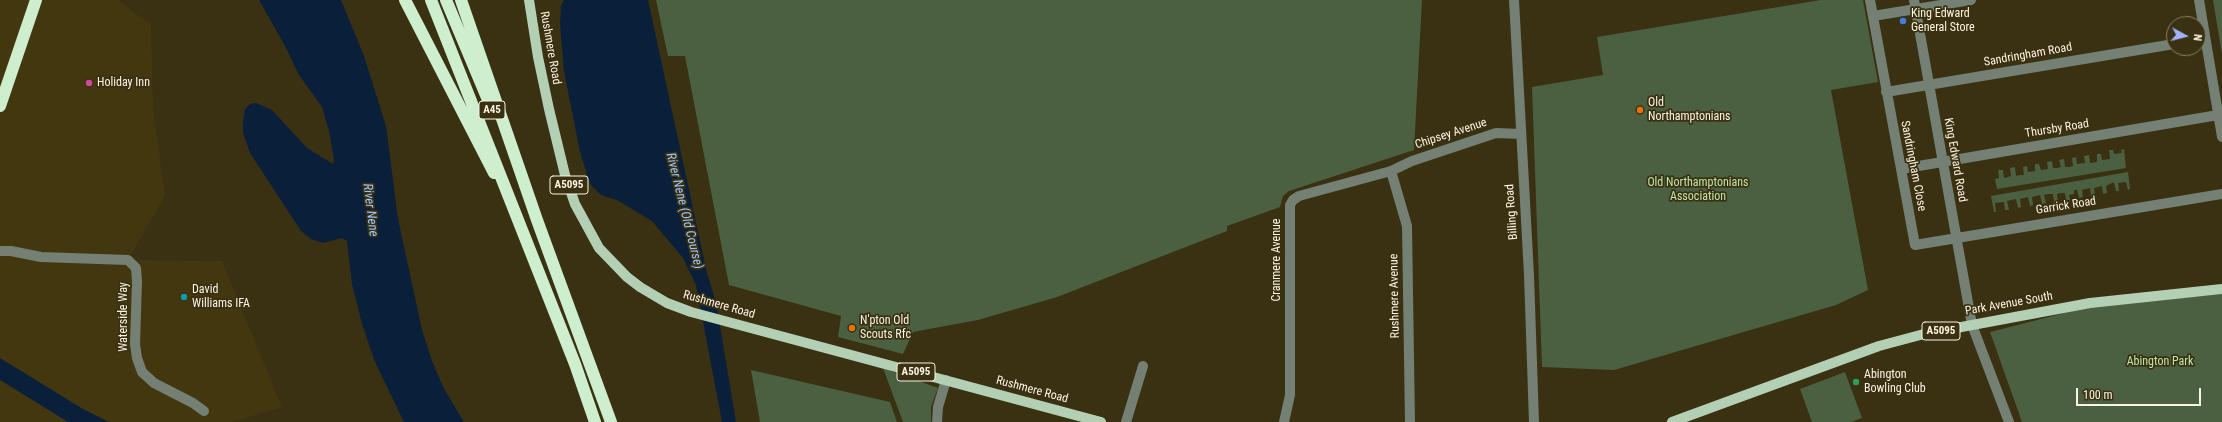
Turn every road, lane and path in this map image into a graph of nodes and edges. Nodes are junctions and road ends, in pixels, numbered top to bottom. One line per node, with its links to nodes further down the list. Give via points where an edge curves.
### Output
1 (36, 0): 18 (highway)
2 (405, 0): 26 (highway, via 485,158)
3 (431, 0): 26 (highway, A45)
4 (446, 0): 27 (highway, A45)
5 (462, 0): 27 (highway)
6 (529, 0): 36 (main road, Rushmere Road / A5095, via 538,57 558,147 575,204 591,236 609,259 640,287 667,303 697,314)
7 (1514, 0): 20 (street, Billing Road)
8 (1870, 0): 12 (street, Sandringham Close)
9 (1971, 0): 11 (street)
10 (2199, 0): 13 (street)
11 (1914, 5): 12 (street); 16 (street, King Edward Road)
12 (1873, 16): 17 (street, Sandringham Close)
13 (2200, 16)
14 (2166, 45): 16 (street, Sandringham Road)
15 (2205, 56): 19 (street)
16 (1929, 85): 17 (street, Sandringham Road); 22 (street, King Edward Road)
17 (1886, 92): 23 (street, Sandringham Close)
18 (0, 106)
19 (2218, 115): 21 (street); 22 (street, Thursby Road)
20 (1521, 134): 24 (street, Chipsey Avenue, via 1496,133 1412,161); 45 (street, Billing Road)
21 (2222, 137)
22 (1942, 161): 23 (street, Thursby Road); 28 (street, King Edward Road)
23 (1901, 169): 30 (street, Sandringham Close)
24 (1391, 171): 43 (street, Cranmere Avenue, via 1299,196 1290,205 1290,395); 44 (street, Rushmere Avenue, via 1407,226)
25 (2222, 194): 28 (street, Garrick Road)
26 (513, 205): 38 (highway, A45)
27 (537, 220): 39 (highway, A45)
28 (1957, 238): 30 (street, Garrick Road); 34 (street, King Edward Road)
29 (0, 245): 32 (street, Waterside Way)
30 (1915, 245)
31 (0, 251): 32 (street, Waterside Way)
32 (11, 251): 37 (street, Waterside Way, via 41,257 128,260 136,268 137,274 135,344 136,358 142,372 154,382)
33 (2222, 289): 34 (main road, Park Avenue South / A5095, via 2090,303)
34 (1972, 324): 46 (main road, Park Avenue South / A5095, via 1879,346); 47 (street, King Edward Road)
35 (1143, 366): 42 (street)
36 (946, 380): 40 (street, via 938,407); 41 (main road, Rushmere Road / A5095)
37 (204, 411)
38 (595, 422)
39 (611, 422)
40 (937, 422)
41 (1101, 422)
42 (1126, 422)
43 (1284, 422)
44 (1410, 422)
45 (1534, 422)
46 (1672, 422)
47 (2009, 422)

